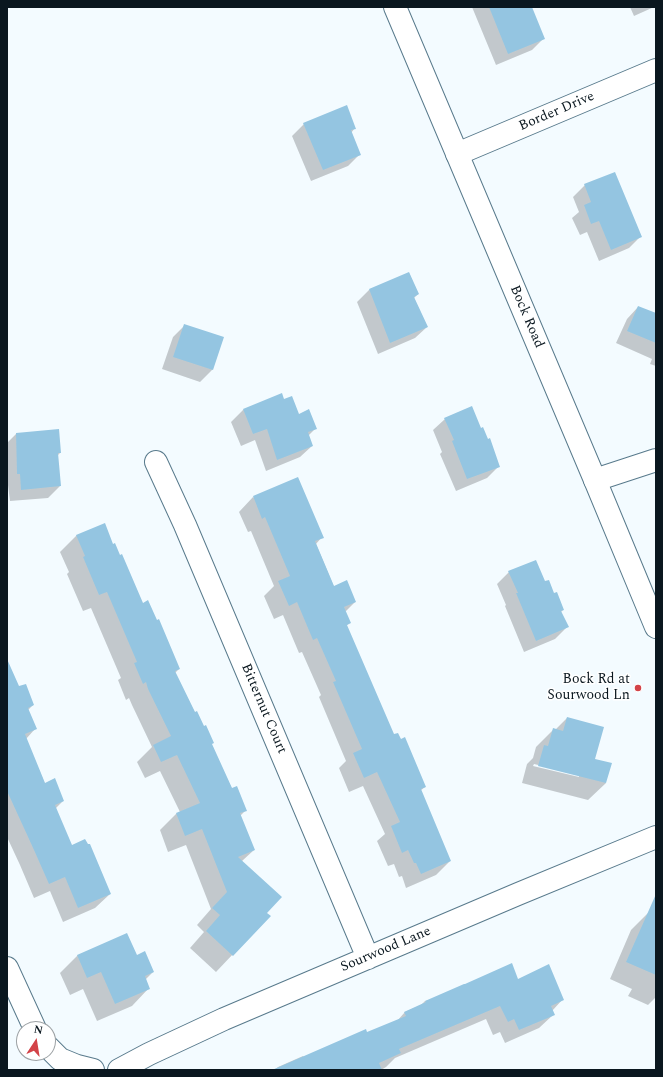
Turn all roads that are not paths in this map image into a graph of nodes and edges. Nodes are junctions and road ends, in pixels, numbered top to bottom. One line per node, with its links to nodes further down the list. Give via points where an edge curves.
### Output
1 (395, 7): 3 (street, Bock Road)
2 (656, 70): 3 (street, Border Drive)
3 (457, 154): 6 (street, Bock Road)
4 (656, 460): 6 (street)
5 (156, 462): 9 (street, Bitternut Court)
6 (595, 480): 7 (street, Bock Road)
7 (656, 626)
8 (656, 837): 9 (street, Sourwood Lane)
9 (368, 958): 14 (street, Sourwood Lane, via 217,1023)
10 (7, 968): 11 (street)
11 (31, 1021)
12 (56, 1055): 13 (street, via 77,1066)
13 (93, 1070)
14 (119, 1070)

